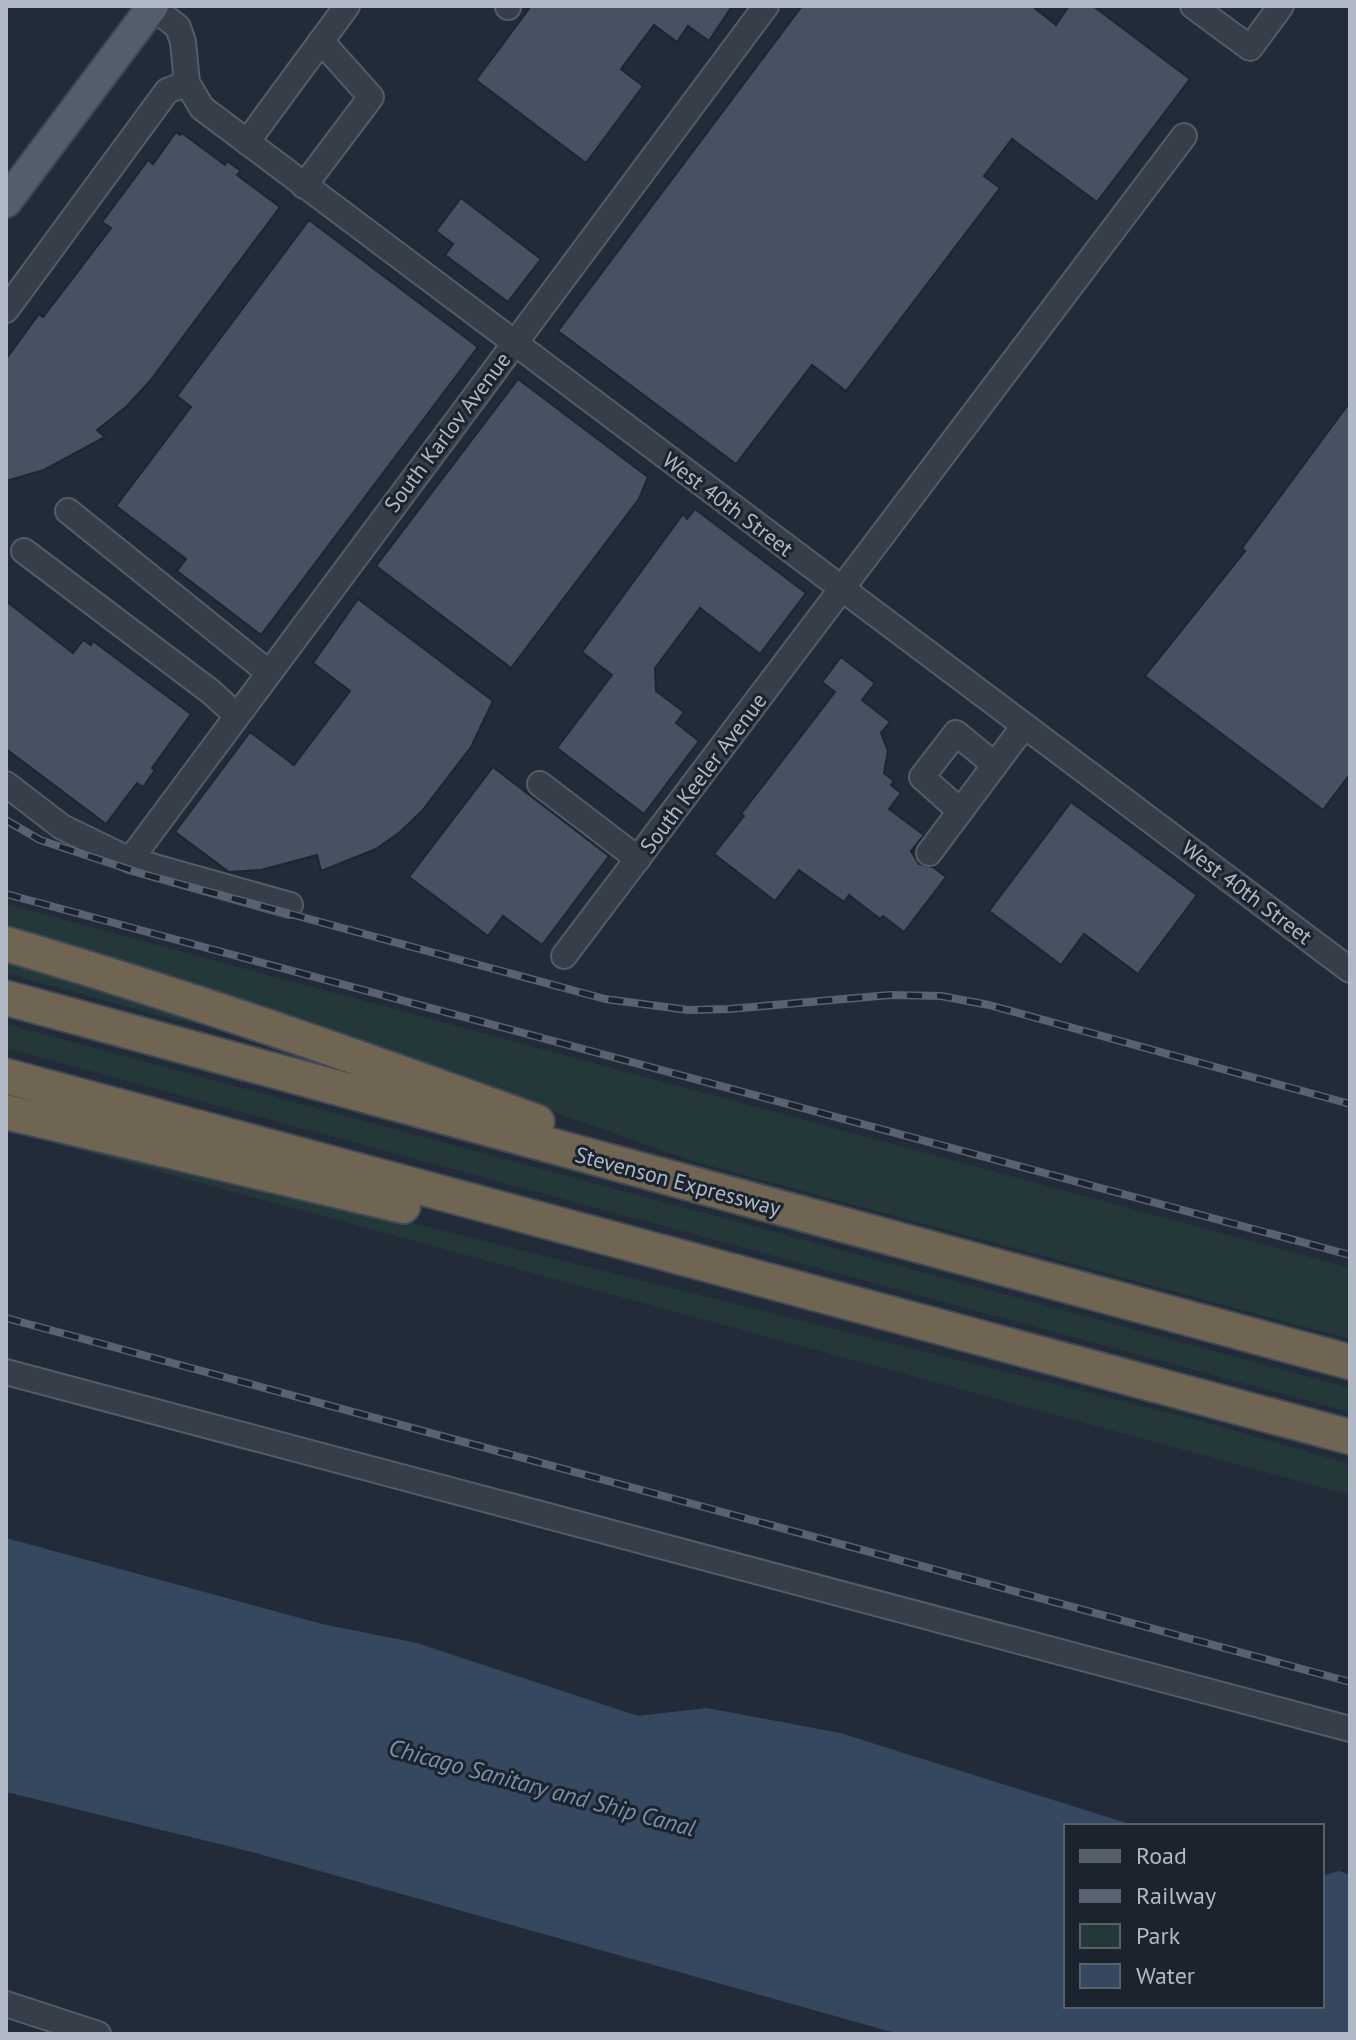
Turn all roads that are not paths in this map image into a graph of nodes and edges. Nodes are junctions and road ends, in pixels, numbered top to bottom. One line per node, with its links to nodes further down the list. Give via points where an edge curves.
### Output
1 (152, 6): 7 (street, via 178,27); 11 (main road)
2 (347, 6): 6 (street)
3 (766, 6): 13 (street, South Karlov Avenue)
4 (1193, 6): 5 (street, via 1250,48)
5 (1281, 6)
6 (321, 41): 9 (street); 10 (street, via 371,97)
7 (187, 83): 9 (street, West 40th Street, via 202,108); 12 (street, via 167,91)
8 (1184, 136): 16 (street, South Keeler Avenue)
9 (247, 142): 10 (street, West 40th Street)
10 (304, 186): 13 (street, West 40th Street)
11 (6, 202)
12 (6, 310)
13 (513, 343): 16 (street, West 40th Street); 17 (street, South Karlov Avenue)
14 (68, 511): 17 (street)
15 (24, 551): 18 (street)
16 (843, 590): 19 (street, West 40th Street); 25 (street, South Keeler Avenue)
17 (268, 672): 18 (street, South Karlov Avenue)
18 (236, 715): 26 (street, South Karlov Avenue)
19 (1024, 726): 20 (street); 30 (street, West 40th Street)
20 (995, 765): 23 (street); 23 (street, via 956,733 922,777)
21 (6, 784): 26 (street, via 62,827)
22 (540, 784): 25 (street)
23 (960, 811): 24 (street)
24 (929, 853)
25 (638, 859): 29 (street, South Keeler Avenue)
26 (130, 860): 27 (street)
27 (290, 905)
28 (14, 947): 34 (highway, via 356,1056)
29 (564, 956)
30 (1350, 970)
31 (6, 998): 34 (highway, Stevenson Expressway)
32 (6, 1076): 35 (highway)
33 (6, 1112): 35 (highway, via 581,1249)
34 (688, 1184): 36 (highway, Stevenson Expressway)
35 (718, 1267): 38 (highway)
36 (1350, 1362)
37 (6, 1372): 39 (street)
38 (1350, 1437)
39 (1350, 1729)
40 (6, 2004): 41 (street)
41 (98, 2034)

